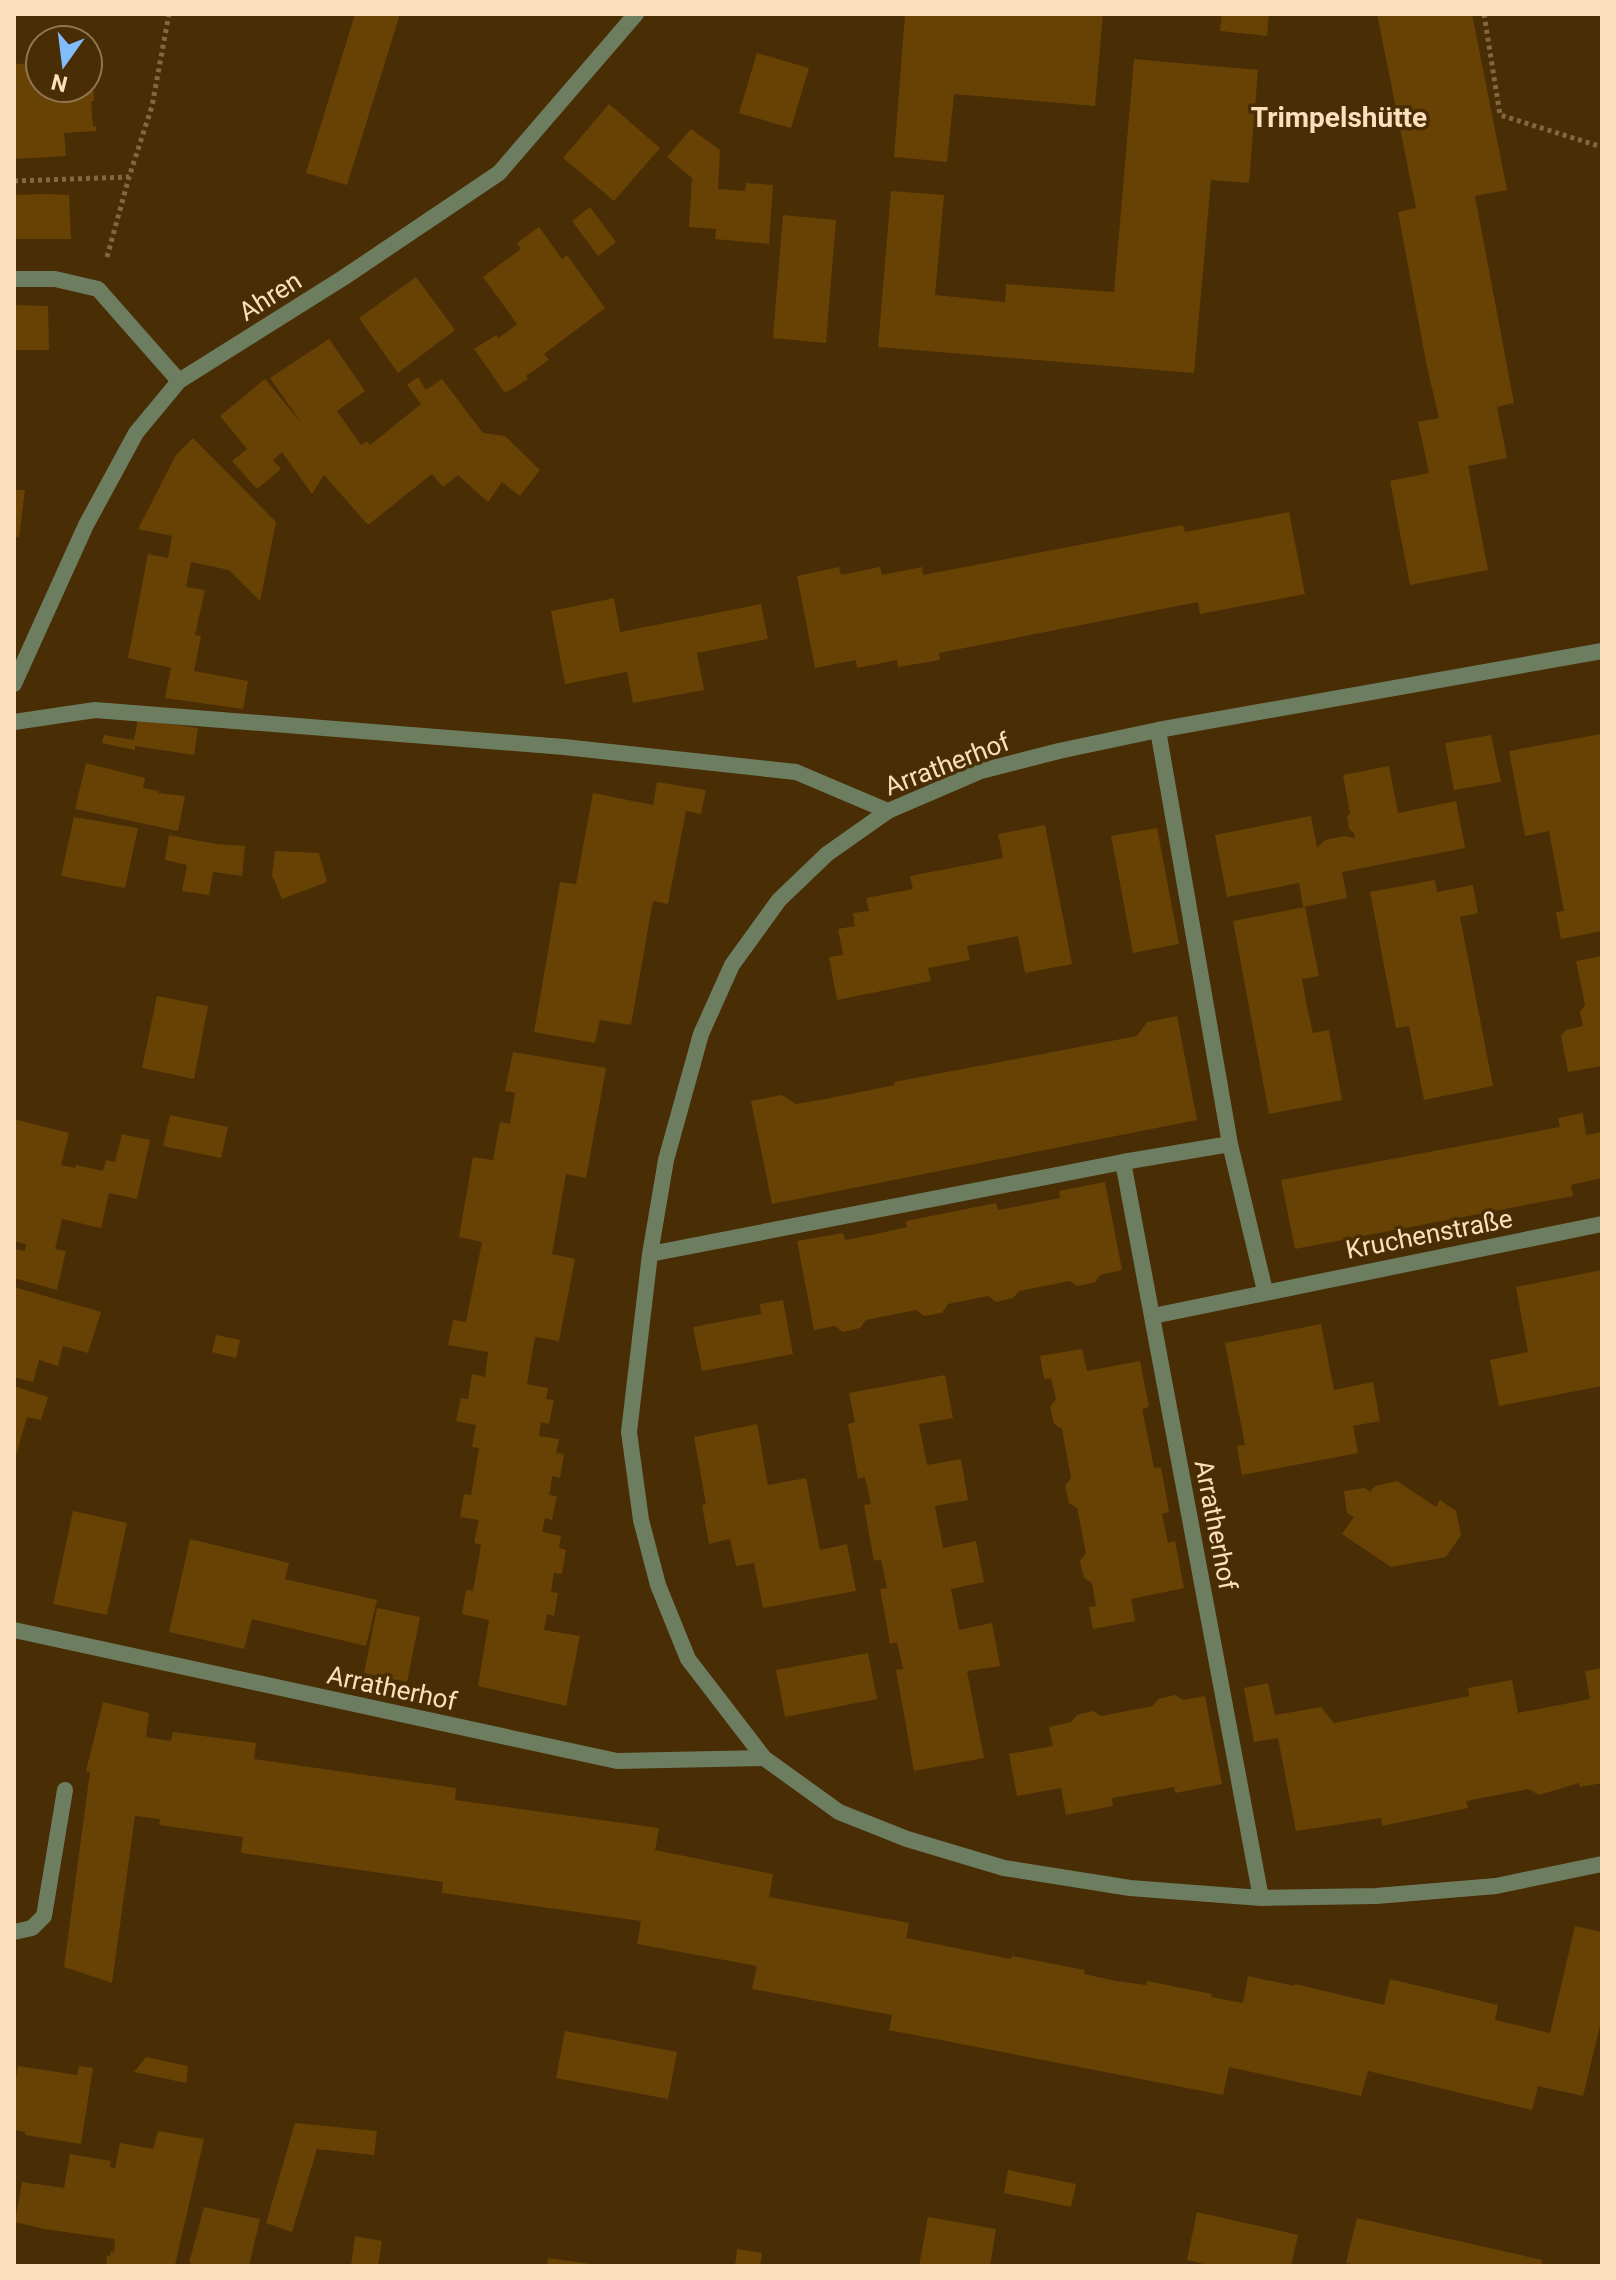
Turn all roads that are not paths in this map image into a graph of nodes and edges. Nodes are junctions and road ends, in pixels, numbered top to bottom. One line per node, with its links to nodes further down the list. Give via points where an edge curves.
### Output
1 (636, 14): 3 (street, Ahren, via 499,173)
2 (14, 279): 3 (street, via 55,279 98,289)
3 (179, 381): 5 (street, Ahren, via 136,433 86,525)
4 (1602, 651): 7 (street, Arratherhof)
5 (14, 684)
6 (14, 722): 8 (street, via 95,710 564,747 796,772)
7 (1158, 730): 8 (street, Arratherhof, via 981,771); 9 (street)
8 (888, 811): 12 (street, Arratherhof, via 827,854 789,891 732,965 691,1068 666,1160)
9 (1230, 1144): 10 (street); 13 (street)
10 (1123, 1162): 12 (street); 14 (street, Arratherhof)
11 (1602, 1224): 13 (street, Kruchenstraße)
12 (650, 1254): 16 (street, Arratherhof, via 629,1432 641,1520 658,1585 688,1659)
13 (1265, 1291): 14 (street, Kruchenstraße)
14 (1153, 1316): 19 (street, Arratherhof)
15 (14, 1630): 16 (street, Arratherhof, via 617,1761)
16 (764, 1758): 19 (street, Arratherhof, via 839,1812 1004,1868 1130,1888)
17 (65, 1790): 20 (street, via 44,1916 32,1928)
18 (1602, 1864): 19 (street, Arratherhof, via 1496,1886)
19 (1261, 1898)
20 (14, 1932)

